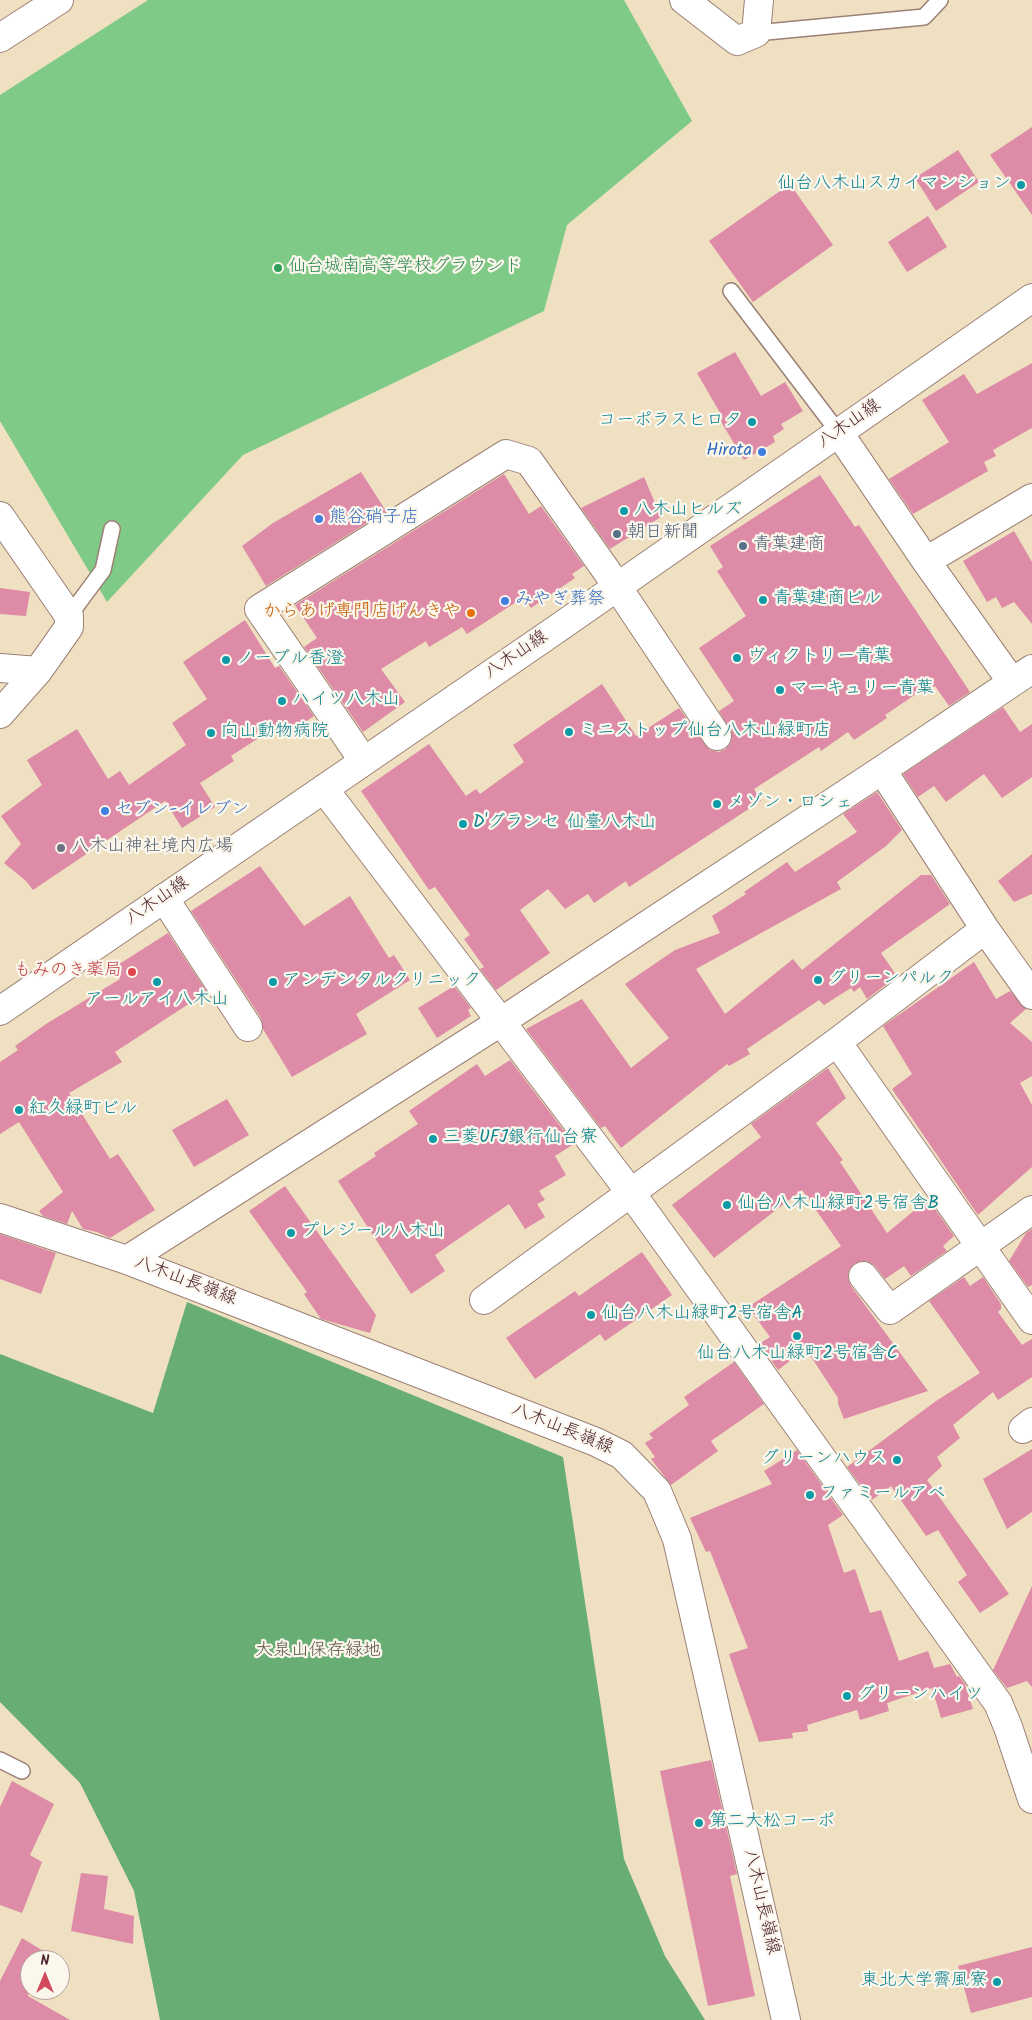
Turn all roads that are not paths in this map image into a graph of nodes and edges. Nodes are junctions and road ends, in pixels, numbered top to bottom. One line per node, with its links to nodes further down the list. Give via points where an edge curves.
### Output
1 (59, 0): 6 (street)
2 (684, 0): 5 (street, via 737,42)
3 (759, 0): 5 (street)
4 (940, 0): 5 (lane, via 924,17)
5 (756, 33)
6 (2, 35)
7 (730, 291): 9 (lane)
8 (1032, 298): 9 (street, 八木山線)
9 (839, 433): 13 (street); 14 (street, 八木山線)
10 (1032, 498): 13 (street)
11 (0, 516): 15 (street)
12 (112, 528): 15 (lane, via 103,570)
13 (926, 561): 18 (street)
14 (617, 586): 20 (street); 21 (street, 八木山線); 21 (street, via 529,462 506,454 259,609)
15 (69, 616): 17 (street, via 69,627)
16 (0, 668): 17 (street)
17 (38, 672): 19 (street)
18 (1022, 675): 22 (street)
19 (0, 714)
20 (717, 736)
21 (363, 760): 23 (street, 八木山線)
22 (882, 770): 25 (street); 28 (street)
23 (324, 789): 24 (street, 八木山線); 28 (street)
24 (164, 898): 27 (street, 八木山線); 29 (street)
25 (985, 928): 26 (street); 30 (street)
26 (1032, 995)
27 (0, 1011)
28 (502, 1021): 31 (street); 35 (street)
29 (248, 1027)
30 (837, 1042): 31 (street); 34 (street)
31 (631, 1193): 37 (street); 41 (street, via 998,1704)
32 (1032, 1210): 34 (street)
33 (0, 1218): 35 (street, 八木山長嶺線)
34 (981, 1247): 36 (street, via 890,1310); 38 (street)
35 (127, 1260): 42 (street, 八木山長嶺線, via 596,1442 622,1455 657,1491 677,1539)
36 (863, 1276)
37 (484, 1300)
38 (1032, 1320)
39 (0, 1760): 40 (lane)
40 (22, 1770)
41 (1032, 1798)
42 (786, 2020)

